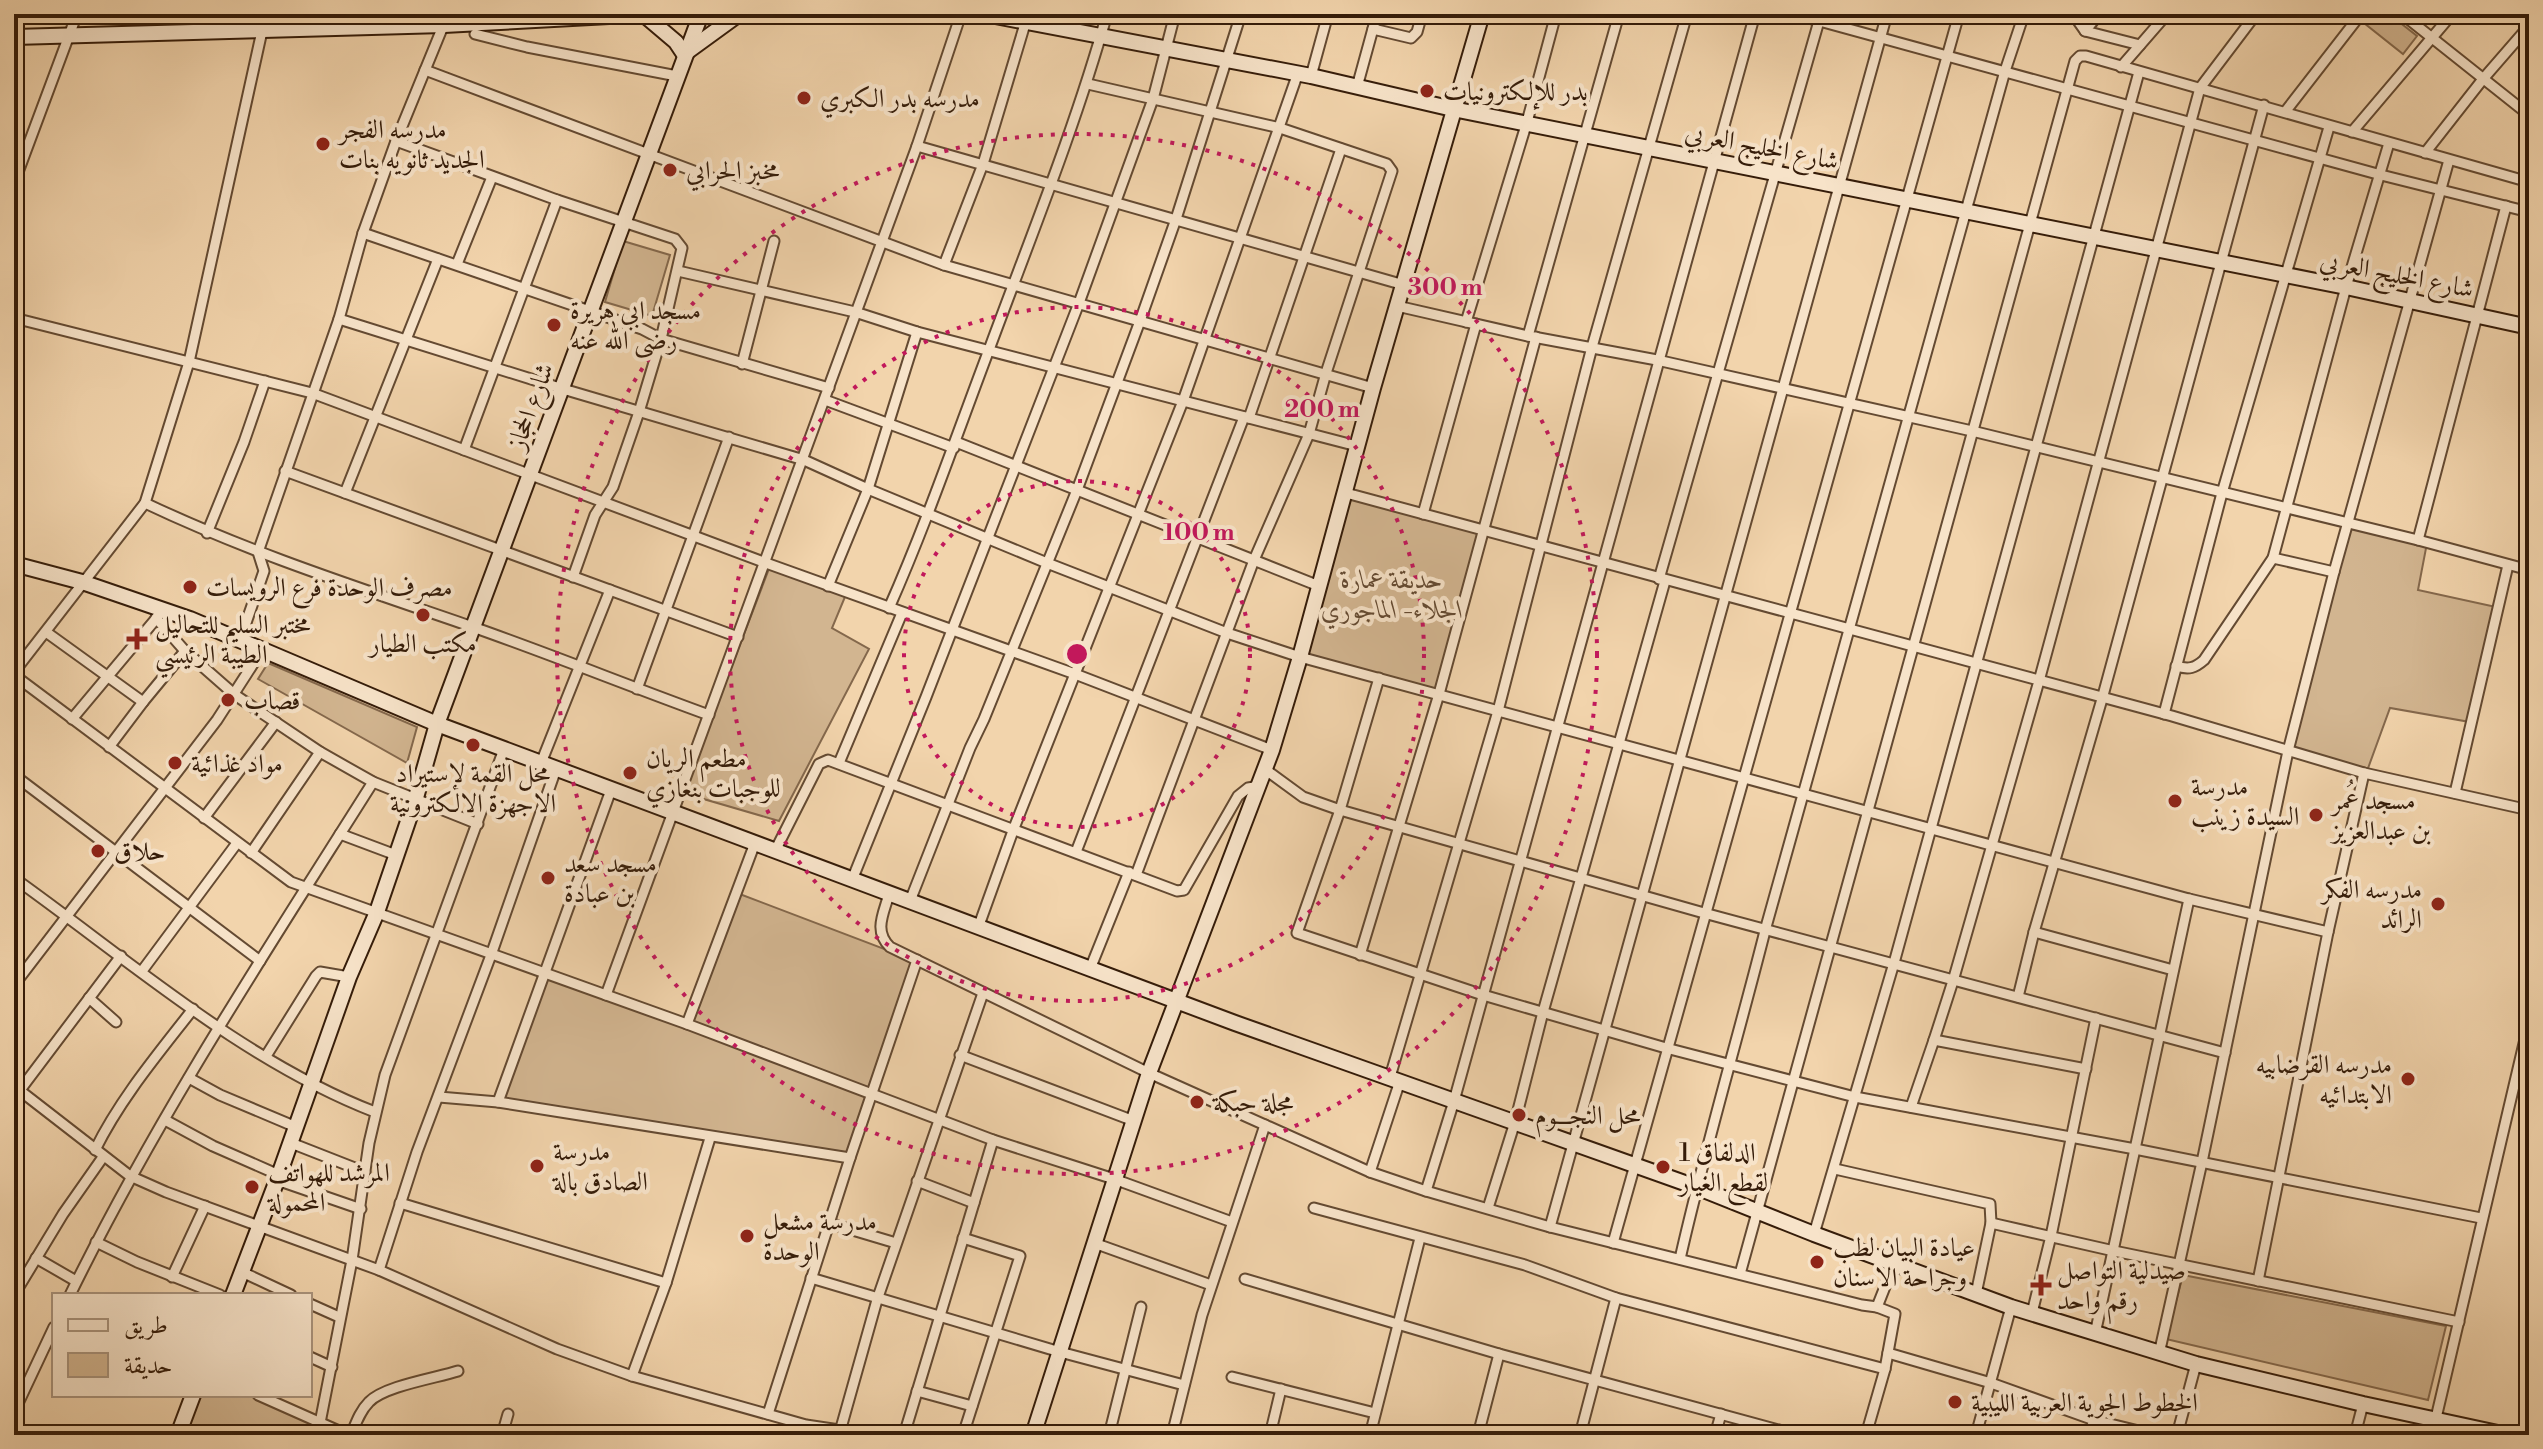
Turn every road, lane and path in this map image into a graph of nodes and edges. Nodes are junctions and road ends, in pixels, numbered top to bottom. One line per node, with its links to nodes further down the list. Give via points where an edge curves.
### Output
1 (77, 14): 40 (street)
2 (268, 14): 35 (street)
3 (645, 14): 32 (street); 45 (street)
4 (701, 14): 45 (street, شارع الحجاز)
5 (739, 14): 45 (street)
6 (961, 14): 75 (street)
7 (985, 14): 30 (street, شارع الخليج العربي)
8 (1107, 14): 38 (street)
9 (1175, 14): 44 (street)
10 (1241, 14): 47 (street)
11 (1377, 14): 34 (street)
12 (1422, 14): 34 (street, via 1411,38)
13 (1482, 14): 62 (street)
14 (1556, 14): 66 (street)
15 (1619, 14): 71 (street)
16 (1687, 14): 76 (street)
17 (1755, 14): 81 (street)
18 (1794, 14): 31 (street)
19 (1887, 14): 41 (street)
20 (1959, 14): 46 (street)
21 (2024, 14): 50 (street)
22 (2073, 14): 36 (street)
23 (2099, 14): 36 (street)
24 (2167, 14): 43 (street)
25 (2256, 14): 58 (street)
26 (2361, 14): 64 (street)
27 (2402, 14): 42 (street)
28 (2452, 14): 42 (street)
29 (1325, 15): 52 (street)
30 (1027, 17): 38 (street, شارع الخليج العربي); 83 (street)
31 (1820, 17): 41 (street); 84 (street)
32 (446, 20): 35 (street); 49 (street)
33 (2529, 26): 54 (street)
34 (1373, 29): 56 (street)
35 (262, 31): 40 (street); 140 (street)
36 (2085, 31): 43 (street)
37 (475, 34): 53 (street)
38 (1101, 35): 44 (street, شارع الخليج العربي); 55 (street)
39 (14, 37): 40 (street)
40 (68, 37): 88 (street)
41 (1880, 37): 46 (street); 90 (street)
42 (2432, 37): 54 (street); 70 (street)
43 (2140, 45): 48 (street)
44 (1167, 49): 47 (street, شارع الخليج العربي); 59 (street)
45 (684, 54): 53 (street, شارع الحجاز)
46 (1946, 55): 50 (street); 92 (street)
47 (1227, 59): 52 (street, شارع الخليج العربي); 63 (street)
48 (2121, 67): 51 (street); 57 (street, via 2080,56)
49 (425, 70): 73 (street); 79 (street)
50 (2005, 71): 57 (street); 96 (street)
51 (2139, 72): 58 (street); 61 (street)
52 (1305, 74): 56 (street, شارع الخليج العربي); 69 (street)
53 (677, 76): 79 (street, شارع الحجاز)
54 (2483, 79): 65 (street); 78 (street)
55 (1088, 84): 59 (street); 89 (street)
56 (1357, 87): 62 (street, شارع الخليج العربي)
57 (2066, 88): 61 (street); 100 (street)
58 (2200, 88): 60 (street); 67 (street)
59 (1153, 99): 63 (street); 94 (street)
60 (2264, 105): 64 (street); 72 (street)
61 (2130, 106): 67 (street); 102 (street)
62 (1453, 109): 66 (street, شارع الخليج العربي); 115 (street)
63 (1212, 111): 69 (street); 98 (street)
64 (2285, 112): 68 (street)
65 (2529, 115)
66 (1527, 122): 71 (street, شارع الخليج العربي); 129 (street)
67 (2191, 122): 72 (street); 106 (street)
68 (2329, 127): 70 (street); 80 (street)
69 (1280, 128): 77 (street); 103 (street)
70 (2352, 132): 74 (street)
71 (1585, 135): 76 (street, شارع الخليج العربي); 132 (street)
72 (2255, 140): 80 (street); 109 (street)
73 (396, 141): 86 (street); 101 (street)
74 (2389, 143): 78 (street); 85 (street)
75 (917, 146): 83 (street); 105 (street)
76 (1647, 147): 81 (street, شارع الخليج العربي); 136 (street)
77 (1341, 149): 107 (street); 113 (street, via 1387,164 1392,171)
78 (2425, 153): 82 (street)
79 (649, 156): 99 (street, شارع الحجاز); 105 (street)
80 (2320, 157): 85 (street); 114 (street)
81 (1712, 160): 84 (street, شارع الخليج العربي); 139 (street)
82 (2449, 160): 87 (street); 91 (street)
83 (983, 164): 89 (street); 111 (street)
84 (1776, 173): 90 (street, شارع الخليج العربي); 145 (street)
85 (2381, 175): 91 (street); 117 (street)
86 (492, 177): 93 (street); 110 (street)
87 (2529, 182)
88 (14, 183)
89 (1052, 185): 94 (street); 116 (street)
90 (1839, 185): 92 (street, شارع الخليج العربي); 151 (street)
91 (2441, 191): 95 (street); 120 (street)
92 (1906, 199): 96 (street, شارع الخليج العربي); 155 (street)
93 (557, 200): 99 (street); 118 (street)
94 (1115, 204): 98 (street); 121 (street)
95 (2506, 206): 97 (street); 125 (street)
96 (1967, 211): 100 (street, شارع الخليج العربي); 158 (street)
97 (2529, 212)
98 (1176, 219): 103 (street); 128 (street)
99 (623, 221): 112 (street, via 675,239 682,248); 123 (street, شارع الحجاز)
100 (2031, 224): 102 (street, شارع الخليج العربي); 161 (street)
101 (363, 233): 108 (street); 127 (street)
102 (2095, 237): 106 (street, شارع الخليج العربي); 166 (street)
103 (1239, 239): 107 (street); 134 (street)
104 (774, 241): 119 (street)
105 (880, 243): 111 (street); 124 (street)
106 (2157, 250): 109 (street, شارع الخليج العربي); 169 (street)
107 (1303, 257): 113 (street); 138 (street)
108 (438, 259): 110 (street); 135 (street)
109 (2219, 263): 114 (street, شارع الخليج العربي); 173 (street)
110 (457, 264): 118 (street)
111 (944, 265): 116 (street)
112 (678, 271): 119 (street); 133 (street)
113 (1360, 273): 115 (street); 144 (street)
114 (2286, 276): 117 (street, شارع الخليج العربي); 178 (street)
115 (1404, 285): 122 (street)
116 (1013, 286): 121 (street); 137 (street)
117 (2346, 287): 120 (street, شارع الخليج العربي); 181 (street)
118 (523, 289): 123 (street); 142 (street)
119 (761, 290): 124 (street); 141 (street)
120 (2410, 301): 125 (street, شارع الخليج العربي); 185 (street)
121 (1079, 303): 128 (street); 143 (street)
122 (1397, 306): 129 (street); 149 (street)
123 (588, 312): 133 (street); 150 (street, شارع الحجاز)
124 (855, 312): 131 (street); 148 (street)
125 (2478, 315): 130 (street, شارع الخليج العربي); 191 (street)
126 (14, 318): 140 (street)
127 (339, 319): 135 (street); 152 (street)
128 (1140, 321): 134 (street); 147 (street)
129 (1471, 323): 132 (street); 184 (street)
130 (2529, 327)
131 (917, 332): 137 (street); 160 (street)
132 (1532, 336): 136 (street); 186 (street)
133 (661, 339): 141 (street); 156 (street)
134 (1205, 339): 138 (street); 154 (street)
135 (406, 340): 142 (street); 157 (street)
136 (1592, 347): 139 (street); 192 (street)
137 (988, 351): 143 (street); 164 (street)
138 (1270, 357): 144 (street); 159 (street)
139 (1657, 360): 145 (street); 197 (street)
140 (189, 362): 146 (street); 180 (street)
141 (742, 364): 148 (street)
142 (495, 368): 150 (street); 167 (street)
143 (1053, 368): 147 (street); 170 (street)
144 (1326, 373): 149 (street); 162 (street)
145 (1719, 374): 151 (street); 205 (street)
146 (265, 381): 152 (street); 187 (street)
147 (1116, 384): 154 (street); 175 (street)
148 (829, 388): 153 (street)
149 (1373, 388): 165 (street)
150 (563, 389): 156 (street); 172 (street, شارع الحجاز)
151 (1783, 389): 155 (street); 211 (street)
152 (312, 393): 157 (street); 171 (street)
153 (825, 400): 160 (street); 168 (street)
154 (1183, 401): 159 (street); 183 (street)
155 (1849, 403): 158 (street); 215 (street)
156 (639, 412): 163 (street); 179 (street)
157 (375, 416): 167 (street); 176 (street)
158 (1909, 417): 161 (street); 219 (street)
159 (1246, 418): 162 (street); 190 (street)
160 (888, 423): 164 (street); 174 (street)
161 (1972, 431): 166 (street); 225 (street)
162 (1309, 434): 165 (street); 196 (street)
163 (729, 437): 168 (street); 188 (street)
164 (955, 445): 170 (street); 182 (street)
165 (1357, 446): 177 (street)
166 (2034, 448): 169 (street); 230 (street)
167 (464, 450): 172 (street)
168 (804, 460): 174 (street); 198 (street)
169 (2098, 463): 173 (street); 237 (street)
170 (1016, 467): 175 (street); 189 (street)
171 (285, 471): 176 (street); 194 (street)
172 (531, 474): 179 (street); 193 (street, شارع الحجاز)
173 (2161, 478): 178 (street); 242 (street)
174 (868, 489): 182 (street); 207 (street)
175 (1077, 490): 183 (street); 199 (street)
176 (345, 493): 193 (street)
177 (1346, 493): 184 (street); 208 (street)
178 (2222, 493): 181 (street); 231 (street)
179 (605, 501): 188 (street); 204 (street)
180 (145, 503): 187 (street); 206 (street)
181 (2286, 509): 185 (street); 195 (street)
182 (929, 513): 189 (street); 212 (street)
183 (1137, 514): 190 (street); 209 (street)
184 (1423, 514): 186 (street)
185 (2349, 524): 191 (street); 203 (street)
186 (1484, 531): 192 (street); 239 (street)
187 (207, 533): 194 (street)
188 (693, 536): 198 (street); 213 (street)
189 (988, 537): 199 (street); 220 (street)
190 (1197, 539): 196 (street); 214 (street)
191 (2418, 540): 201 (street)
192 (1542, 547): 197 (street); 244 (street)
193 (503, 551): 204 (street); 218 (street, شارع الحجاز)
194 (258, 552): 218 (street); 224 (street, via 264,571)
195 (2273, 558): 203 (street); 231 (street, via 2204,660 2196,667)
196 (1254, 560): 208 (street); 222 (street)
197 (1604, 562): 205 (street); 251 (street)
198 (766, 563): 207 (street); 223 (street)
199 (1047, 563): 209 (street); 228 (street)
200 (14, 564): 206 (street)
201 (2508, 565): 202 (street); 271 (street)
202 (2529, 570)
203 (2334, 572): 256 (street)
204 (573, 577): 210 (street)
205 (1662, 580): 211 (street); 252 (street)
206 (82, 582): 217 (street); 221 (street)
207 (828, 586): 212 (street)
208 (1319, 586): 229 (street)
209 (1109, 588): 214 (street); 234 (street)
210 (610, 590): 213 (street); 232 (street)
211 (1726, 596): 215 (street); 258 (street)
212 (889, 608): 216 (street)
213 (667, 611): 223 (street); 238 (street)
214 (1170, 611): 222 (street); 241 (street)
215 (1789, 612): 219 (street); 265 (street)
216 (902, 613): 220 (street); 260 (street)
217 (159, 614): 224 (street); 227 (street); 235 (street)
218 (474, 627): 232 (street); 250 (street, شارع الحجاز)
219 (1850, 630): 225 (street); 272 (street)
220 (951, 631): 228 (street); 267 (street)
221 (46, 632): 233 (street); 235 (street)
222 (1227, 633): 229 (street); 248 (street)
223 (738, 637): 246 (street)
224 (240, 640): 226 (street)
225 (1912, 647): 230 (street); 276 (street)
226 (262, 650): 240 (street); 250 (street)
227 (185, 651): 240 (street); 243 (street)
228 (1010, 652): 234 (street); 274 (street)
229 (1300, 657): 236 (street); 255 (street)
230 (1976, 664): 237 (street); 282 (street)
231 (2176, 666): 245 (street)
232 (579, 667): 238 (street); 259 (street)
233 (14, 674): 247 (street)
234 (1075, 674): 241 (street); 283 (street)
235 (107, 676): 243 (street); 247 (street)
236 (1379, 678): 239 (street); 275 (street)
237 (2039, 681): 242 (street); 288 (street)
238 (637, 689): 246 (street)
239 (1439, 694): 244 (street); 281 (street)
240 (235, 695): 249 (street); 269 (street)
241 (1136, 699): 248 (street); 291 (street)
242 (2102, 699): 245 (street); 294 (street)
243 (143, 702): 253 (street)
244 (1498, 711): 251 (street); 287 (street)
245 (2164, 714): 256 (street)
246 (709, 715): 278 (street)
247 (72, 719): 253 (street)
248 (1193, 721): 255 (street); 296 (street)
249 (276, 722): 257 (street); 279 (street)
250 (437, 724): 254 (street); 273 (street, شارع الحجاز)
251 (1558, 728): 252 (street); 295 (street)
252 (1620, 744): 258 (street); 298 (street)
253 (109, 747): 269 (street)
254 (504, 749): 259 (street); 280 (street)
255 (1272, 750): 262 (street)
256 (2288, 751): 263 (street); 308 (street)
257 (320, 752): 266 (street); 292 (street)
258 (1680, 759): 265 (street); 302 (street)
259 (541, 763): 261 (street)
260 (839, 763): 267 (street); 289 (street, via 819,764)
261 (556, 769): 270 (street); 316 (street)
262 (1266, 770): 268 (street); 275 (street, via 1303,797)
263 (2364, 773): 271 (street); 313 (street)
264 (14, 775): 290 (street)
265 (1743, 776): 272 (street); 307 (street)
266 (373, 782): 273 (street); 284 (street)
267 (891, 785): 274 (street); 299 (street)
268 (1260, 786): 296 (street, via 1238,796 1184,890); 335 (street)
269 (164, 789): 279 (street); 290 (street)
270 (611, 790): 278 (street); 325 (street)
271 (2455, 793): 277 (street)
272 (1803, 795): 276 (street); 310 (street)
273 (415, 801): 280 (street); 293 (street, شارع الحجاز)
274 (948, 805): 283 (street); 304 (street)
275 (1340, 810): 281 (street); 317 (street, via 1297,933)
276 (1869, 810): 282 (street); 315 (street)
277 (2529, 810)
278 (673, 813): 286 (street); 331 (street)
279 (204, 818): 285 (street)
280 (478, 824): 314 (street)
281 (1399, 826): 287 (street); 317 (street)
282 (1930, 827): 288 (street); 321 (street)
283 (1014, 828): 291 (street); 311 (street)
284 (340, 834): 293 (street); 300 (street)
285 (237, 843): 292 (street); 305 (street)
286 (755, 843): 289 (street); 341 (street)
287 (1458, 844): 295 (street); 326 (street)
288 (1991, 845): 294 (street); 328 (street)
289 (775, 851): 299 (street)
290 (117, 852): 305 (street); 309 (street)
291 (1076, 852): 296 (street)
292 (251, 853): 300 (street, via 291,882)
293 (396, 855): 306 (street, شارع الحجاز)
294 (2054, 861): 303 (street); 312 (street)
295 (1520, 862): 298 (street); 332 (street)
296 (1132, 874): 322 (street)
297 (14, 878): 309 (street)
298 (1583, 878): 302 (street); 337 (street)
299 (852, 880): 301 (street)
300 (307, 887): 306 (street); 320 (street)
301 (889, 894): 304 (street); 319 (street, via 880,935 890,947)
302 (1643, 895): 307 (street); 343 (street)
303 (2189, 899): 308 (street); 323 (street)
304 (910, 901): 311 (street)
305 (188, 908): 320 (street); 324 (street)
306 (377, 912): 314 (street); 327 (street, شارع الحجاز)
307 (1704, 913): 310 (street); 346 (street)
308 (2254, 915): 313 (street); 347 (street)
309 (67, 916): 318 (street); 329 (street)
310 (1766, 927): 315 (street); 350 (street)
311 (978, 928): 322 (street)
312 (2034, 932): 323 (street); 333 (street)
313 (2328, 932): 387 (street)
314 (438, 934): 316 (street); 364 (street)
315 (1831, 946): 321 (street); 355 (street)
316 (491, 955): 325 (street); 359 (street)
317 (1360, 955): 326 (street)
318 (121, 956): 324 (street); 334 (street)
319 (917, 960): 330 (street); 358 (street)
320 (260, 961): 342 (street)
321 (1894, 963): 328 (street); 360 (street)
322 (1090, 969): 335 (street)
323 (2173, 970): 344 (street)
324 (142, 971): 336 (street)
325 (545, 975): 331 (street); 362 (street)
326 (1421, 976): 332 (street); 354 (street)
327 (349, 977): 349 (street, via 320,972); 356 (street, شارع الحجاز)
328 (1953, 981): 333 (street); 345 (street)
329 (14, 985)
330 (983, 993): 348 (street); 352 (street)
331 (606, 995): 341 (street)
332 (1483, 995): 337 (street); 361 (street)
333 (2018, 997): 338 (street)
334 (89, 998): 339 (street); 357 (street)
335 (1176, 1002): 352 (street); 354 (street)
336 (193, 1009): 342 (street); 377 (street, via 128,1094 108,1125)
337 (1543, 1012): 343 (street); 368 (street)
338 (2096, 1018): 344 (street); 351 (street)
339 (116, 1022)
340 (2529, 1022): 398 (street)
341 (687, 1024): 358 (street)
342 (220, 1027): 349 (street); 353 (street)
343 (1606, 1030): 346 (street); 375 (street)
344 (2159, 1035): 347 (street); 376 (street)
345 (1934, 1040): 351 (street); 363 (street)
346 (1666, 1048): 350 (street); 380 (street)
347 (2225, 1053): 379 (street)
348 (960, 1055): 366 (street); 367 (street)
349 (266, 1056): 356 (street)
350 (1731, 1065): 355 (street); 389 (street)
351 (2086, 1069): 372 (street)
352 (1149, 1073): 367 (street); 369 (street)
353 (189, 1078): 365 (street); 370 (street)
354 (1395, 1079): 361 (street); 383 (street)
355 (1793, 1081): 360 (street); 397 (street)
356 (312, 1085): 364 (street); 370 (street, شارع الحجاز)
357 (16, 1092): 377 (street)
358 (874, 1093): 366 (street); 378 (street)
359 (439, 1097): 362 (street); 391 (street)
360 (1855, 1097): 363 (street); 381 (street)
361 (1454, 1101): 368 (street); 390 (street)
362 (498, 1102): 371 (street)
363 (1911, 1107): 372 (street)
364 (375, 1112): 382 (street)
365 (165, 1120): 384 (street); 385 (street)
366 (938, 1120): 373 (street); 388 (street)
367 (1134, 1121): 386 (street)
368 (1515, 1122): 375 (street); 395 (street)
369 (1265, 1125): 383 (street); 399 (street)
370 (296, 1127): 374 (street, شارع الحجاز)
371 (710, 1138): 378 (street); 426 (street)
372 (2072, 1139): 376 (street); 405 (street)
373 (993, 1140): 386 (street); 392 (street)
374 (291, 1143): 382 (street); 385 (street, شارع الحجاز)
375 (1573, 1143): 380 (street); 403 (street)
376 (2135, 1149): 379 (street); 412 (street)
377 (99, 1154): 384 (street); 413 (street)
378 (850, 1158): 400 (street)
379 (2202, 1162): 387 (street); 417 (street)
380 (1633, 1165): 389 (street); 411 (street)
381 (1835, 1169): 401 (street, via 1983,1201 1990,1204); 404 (street)
382 (365, 1172): 396 (street)
383 (1370, 1172): 390 (street)
384 (130, 1176): 393 (street); 408 (street)
385 (278, 1177): 396 (street); 402 (street, شارع الحجاز)
386 (1114, 1179): 399 (street); 410 (street)
387 (2277, 1179): 398 (street); 425 (street)
388 (917, 1181): 392 (street); 409 (street)
389 (1696, 1187): 397 (street); 414 (street)
390 (1426, 1191): 395 (street)
391 (400, 1203): 418 (street); 426 (street)
392 (974, 1203): 406 (street)
393 (205, 1206): 402 (street); 421 (street)
394 (1314, 1208): 407 (street)
395 (1488, 1208): 403 (street)
396 (361, 1209): 415 (street)
397 (1757, 1213): 404 (street); 420 (street)
398 (2481, 1218): 443 (street)
399 (1232, 1222): 427 (street)
400 (829, 1223): 409 (street); 422 (street)
401 (1991, 1223): 405 (street); 432 (street)
402 (260, 1226): 415 (street); 419 (street, شارع الحجاز)
403 (1550, 1227): 411 (street)
404 (1814, 1234): 416 (street)
405 (2051, 1236): 412 (street); 440 (street)
406 (963, 1238): 441 (street); 446 (street, via 1020,1256)
407 (1420, 1238): 434 (street, via 1525,1265); 444 (street)
408 (96, 1242): 421 (street); 424 (street)
409 (896, 1243): 435 (street)
410 (1094, 1243): 427 (street); 448 (street)
411 (1613, 1243): 414 (street)
412 (2114, 1251): 417 (street); 447 (street)
413 (36, 1258): 424 (street); 433 (street)
414 (1680, 1259): 420 (street)
415 (352, 1260): 418 (street); 442 (street)
416 (1894, 1264): 432 (street); 438 (street)
417 (2178, 1264): 425 (street); 451 (street)
418 (379, 1270): 458 (street, via 557,1349)
419 (242, 1272): 430 (street, شارع الحجاز); 431 (street)
420 (1740, 1274): 438 (street)
421 (172, 1277): 429 (street)
422 (811, 1278): 435 (street); 472 (street)
423 (1245, 1279): 444 (street)
424 (76, 1281): 428 (street)
425 (2258, 1281): 443 (street)
426 (666, 1283): 458 (street)
427 (1211, 1285): 462 (street)
428 (71, 1293)
429 (215, 1293)
430 (234, 1293)
431 (287, 1293)
432 (1976, 1294): 439 (street)
433 (14, 1295)
434 (1616, 1298): 455 (street); 460 (street)
435 (877, 1300): 441 (street); 478 (street)
436 (312, 1305): 442 (street)
437 (1141, 1307): 456 (street)
438 (1877, 1307): 449 (street, via 1895,1314)
439 (2011, 1307): 440 (street); 461 (street)
440 (2032, 1313): 447 (street)
441 (939, 1316): 446 (street); 464 (street)
442 (339, 1317): 454 (street)
443 (2459, 1322): 474 (street)
444 (1398, 1325): 450 (street); 470 (street)
445 (52, 1331): 469 (street)
446 (997, 1332): 448 (street); 468 (street)
447 (2095, 1334): 451 (street)
448 (1060, 1352): 456 (street); 485 (street)
449 (1888, 1353): 455 (street); 461 (street)
450 (1499, 1354): 460 (street); 490 (street)
451 (2159, 1354): 453 (street)
452 (312, 1358): 454 (street)
453 (2196, 1364): 467 (street); 498 (street)
454 (332, 1367): 476 (street)
455 (1885, 1369): 494 (street)
456 (1126, 1370): 462 (street); 486 (street)
457 (458, 1371): 480 (street, via 370,1400)
458 (632, 1376): 472 (street)
459 (1232, 1377): 463 (street)
460 (1595, 1379): 473 (street); 491 (street)
461 (1991, 1383): 475 (street); 495 (street)
462 (1184, 1385): 487 (street)
463 (1281, 1389): 470 (street); 488 (street)
464 (917, 1391): 468 (street); 483 (street)
465 (192, 1397): 479 (street)
466 (262, 1397): 476 (street)
467 (2363, 1404): 474 (street); 499 (street)
468 (972, 1406): 484 (street)
469 (14, 1412)
470 (1375, 1413): 489 (street)
471 (508, 1414): 481 (street)
472 (768, 1414): 477 (street)
473 (1721, 1414): 492 (street); 493 (street)
474 (2436, 1418): 500 (street)
475 (2094, 1420): 496 (street); 497 (street)
476 (320, 1423): 480 (street)
477 (805, 1430): 478 (street)
478 (840, 1433): 482 (street)
479 (178, 1435)
480 (350, 1435)
481 (502, 1435)
482 (873, 1435)
483 (904, 1435)
484 (963, 1435)
485 (1033, 1435)
486 (1109, 1435)
487 (1172, 1435)
488 (1270, 1435)
489 (1370, 1435)
490 (1478, 1435)
491 (1580, 1435)
492 (1715, 1435)
493 (1797, 1435)
494 (1866, 1435)
495 (1976, 1435)
496 (2089, 1435)
497 (2155, 1435)
498 (2177, 1435)
499 (2355, 1435)
500 (2507, 1435)

